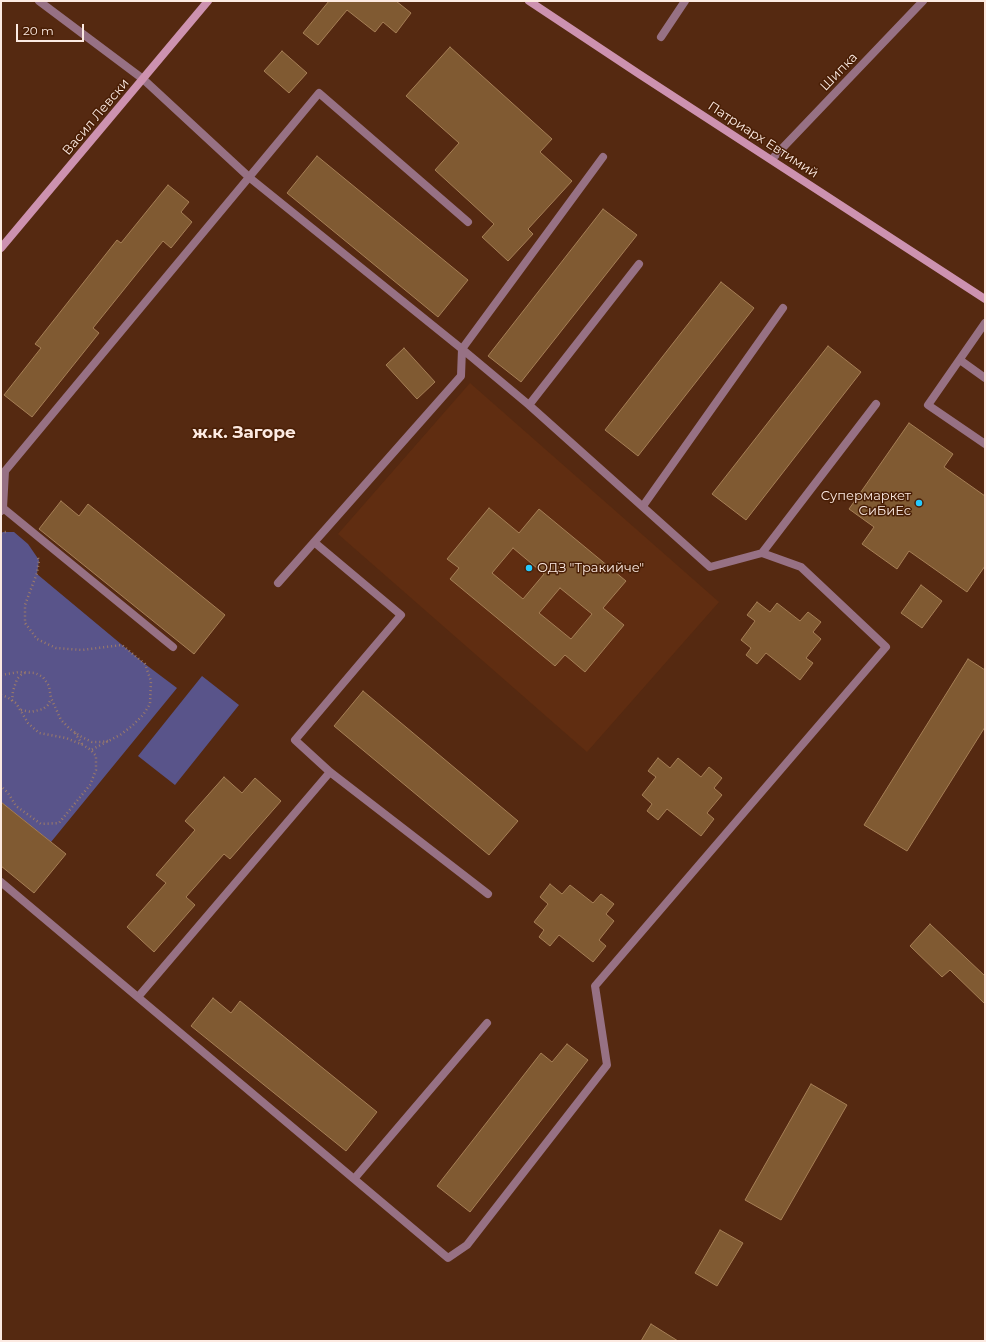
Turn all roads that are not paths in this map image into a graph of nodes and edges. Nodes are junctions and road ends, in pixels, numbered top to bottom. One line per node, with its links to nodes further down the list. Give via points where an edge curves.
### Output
1 (39, 1): 7 (street)
2 (208, 1): 7 (main road, Васил Левски)
3 (529, 1): 9 (main road, Патриарх Евтимий)
4 (685, 1): 6 (street)
5 (923, 1): 9 (street, Шипка)
6 (660, 37)
7 (143, 79): 10 (street); 12 (main road, Васил Левски)
8 (603, 157): 17 (street)
9 (772, 160): 14 (main road, Патриарх Евтимий)
10 (250, 178): 11 (street, via 319,93); 17 (street); 23 (street)
11 (468, 222)
12 (1, 248)
13 (639, 264): 21 (street)
14 (985, 299)
15 (783, 308): 24 (street)
16 (985, 323): 18 (street)
17 (462, 349): 21 (street); 26 (street, via 461,376)
18 (960, 360): 19 (street); 22 (street, via 928,405)
19 (985, 378)
20 (876, 404): 27 (street)
21 (529, 405): 24 (street)
22 (985, 444)
23 (3, 468): 25 (street)
24 (643, 506): 27 (street, via 710,566)
25 (2, 510): 29 (street)
26 (314, 542): 28 (street); 30 (street, via 401,615 295,740)
27 (762, 553): 35 (street, via 801,567 886,647 595,986 608,1065 467,1245 448,1258)
28 (278, 583)
29 (173, 647)
30 (330, 772): 32 (street); 33 (street)
31 (1, 882): 33 (street)
32 (488, 894)
33 (138, 997): 35 (street)
34 (487, 1023): 35 (street)
35 (354, 1179)

